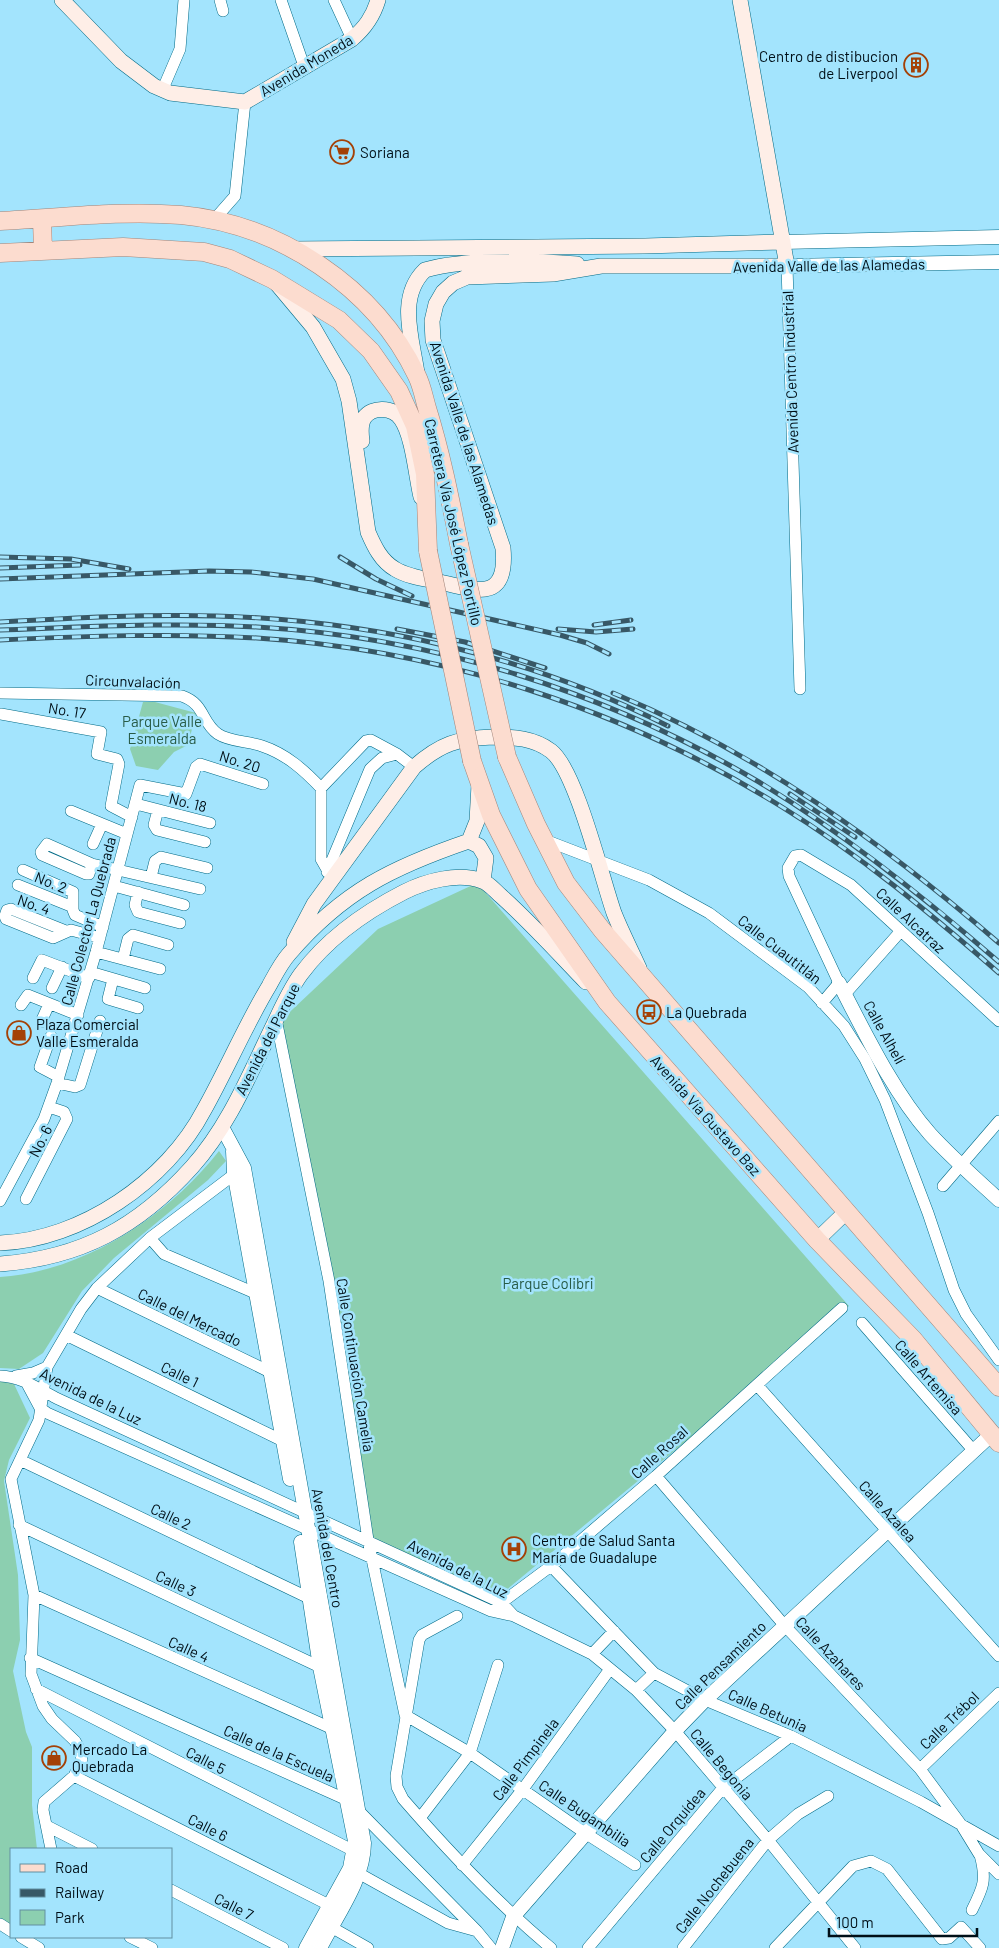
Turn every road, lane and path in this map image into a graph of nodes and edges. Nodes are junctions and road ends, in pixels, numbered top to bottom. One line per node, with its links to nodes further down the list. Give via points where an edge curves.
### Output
1 (62, 0): 9 (main road, via 121,61)
2 (184, 0): 9 (street, via 180,49)
3 (281, 0): 8 (street)
4 (334, 0): 7 (street)
5 (378, 0): 7 (main road, Avenida Moneda, via 364,29)
6 (740, 0): 15 (main road, Avenida Centro Industrial)
7 (352, 39): 8 (main road, Avenida Moneda)
8 (304, 66): 10 (main road, Avenida Moneda)
9 (162, 91): 10 (main road)
10 (245, 102): 13 (street, via 235,196)
11 (42, 218): 12 (main road, Carretera Vía José López Portillo); 13 (main road, Carretera Vía José López Portillo, via 181,215); 18 (main road)
12 (0, 221)
13 (213, 221): 17 (main road, Carretera Vía José López Portillo)
14 (999, 237): 15 (street, Avenida Valle de las Alamedas)
15 (783, 242): 16 (main road, Avenida Valle de las Alamedas); 22 (main road, Avenida Centro Industrial)
16 (645, 246): 17 (main road, Avenida Valle de las Alamedas); 21 (main road)
17 (292, 249): 24 (main road, Carretera Vía José López Portillo, via 329,272 363,300 389,329)
18 (43, 251): 19 (main road, Carretera Vía José López Portillo); 23 (main road, Carretera Vía José López Portillo, via 124,247 204,252 230,259)
19 (0, 253)
20 (999, 262): 22 (street, Avenida Valle de las Alamedas)
21 (601, 266): 22 (main road, Avenida Valle de las Alamedas); 24 (main road, via 552,262 460,263 425,270 411,286 408,307); 25 (main road, Avenida Valle de las Alamedas, via 553,274 467,277 453,283 436,304 432,321 433,340 503,548 504,566 500,580 489,589 477,591 411,576 395,569 376,549 368,532)
22 (787, 266): 27 (street, Avenida Centro Industrial)
23 (272, 279): 25 (main road, Avenida Valle de las Alamedas, via 313,327 343,379); 26 (main road, Carretera Vía José López Portillo, via 340,320 371,351 399,391 415,426 426,474)
24 (417, 377): 44 (main road, Carretera Vía José López Portillo, bridge, via 440,447 508,757)
25 (360, 484): 26 (main road, via 364,470 361,428 364,418 380,409 391,410 401,419 408,438)
26 (425, 518): 31 (main road, Carretera Vía José López Portillo, bridge, via 428,550)
27 (800, 689)
28 (0, 693): 36 (street, Circunvalación, via 182,696 199,706 216,733 261,745 283,755 303,769)
29 (1, 714): 40 (street, No. 17, via 101,732 97,754 117,759 119,764 111,806)
30 (397, 754): 32 (street); 36 (street, via 375,740 366,741); 54 (street, via 382,758 370,769)
31 (472, 761): 33 (main road, Avenida Vía Gustavo Baz)
32 (414, 767): 49 (main road, via 432,751 471,737 516,737 533,741 552,752 565,768); 54 (main road)
33 (479, 783): 45 (main road, via 477,821); 80 (main road, Avenida Vía Gustavo Baz, via 505,847 528,888)
34 (140, 784): 35 (street, No. 20, via 186,794 200,764); 37 (street, Calle Colector La Quebrada)
35 (263, 784)
36 (321, 788): 54 (street, via 321,858)
37 (136, 804): 38 (street, No. 18); 40 (street, Calle Colector La Quebrada)
38 (158, 810): 41 (street, No. 18); 46 (street, No. 18, via 154,825 157,830)
39 (71, 811): 42 (street)
40 (132, 817): 43 (street, Calle Colector La Quebrada)
41 (210, 823)
42 (102, 824): 43 (street); 47 (street)
43 (128, 834): 52 (street, Calle Colector La Quebrada)
44 (545, 840): 49 (street, Calle Cuautitlán); 73 (main road, via 566,883)
45 (469, 841): 56 (main road, via 479,846 486,858); 69 (main road, Avenida del Parque, via 410,862 342,901)
46 (205, 842)
47 (93, 844)
48 (795, 856): 66 (street, Calle Alcatraz, via 805,858 851,885); 79 (street, Calle Alhelí, via 788,868 789,876)
49 (597, 858): 73 (main road, via 615,914); 81 (street, Calle Cuautitlán, via 649,880 709,913 808,987)
50 (92, 864): 52 (street)
51 (207, 868): 55 (street, via 161,857 155,861)
52 (118, 869): 55 (street); 58 (street, Calle Colector La Quebrada)
53 (23, 870): 62 (street, No. 2, via 73,892)
54 (330, 876): 69 (main road)
55 (151, 877): 59 (street)
56 (483, 881): 80 (main road); 86 (main road, Avenida del Parque, via 450,877 416,886 348,926 300,975)
57 (18, 884): 62 (street, No. 2)
58 (114, 886): 60 (street); 65 (street, Calle Colector La Quebrada)
59 (200, 888)
60 (138, 892): 61 (street); 63 (street, via 135,906 138,912)
61 (184, 904)
62 (73, 906): 65 (street, No. 2, via 76,915)
63 (180, 923)
64 (66, 931): 65 (street)
65 (102, 932): 68 (street, Calle Colector La Quebrada)
66 (900, 932): 79 (street); 88 (street, Calle Alcatraz)
67 (168, 945): 70 (street, via 133,935 128,939)
68 (96, 952): 70 (street); 74 (street, Calle Colector La Quebrada)
69 (288, 956): 104 (main road, Avenida del Parque, via 248,1023 203,1112 178,1149 144,1184 110,1208 82,1222 34,1238)
70 (123, 959): 72 (street)
71 (62, 967): 74 (street); 75 (street, via 42,960); 77 (street)
72 (160, 969)
73 (642, 974): 101 (main road)
74 (89, 975): 76 (street); 85 (street, Calle Colector La Quebrada)
75 (32, 978)
76 (113, 979): 78 (street); 84 (street, via 108,999)
77 (52, 988)
78 (145, 988)
79 (842, 988): 81 (street); 95 (street, Calle Alhelí, via 908,1106)
80 (607, 1002): 103 (main road, Avenida Vía Gustavo Baz)
81 (822, 1003): 111 (street, Calle Cuautitlán, via 844,1026 866,1059 885,1100 954,1290 966,1314)
82 (21, 1004): 83 (street, via 28,996)
83 (49, 1004): 85 (street); 89 (street)
84 (138, 1008)
85 (78, 1015): 91 (street, Calle Colector La Quebrada)
86 (276, 1020): 94 (main road, Avenida del Parque); 129 (street, Calle Continuación Camelia, via 329,1281)
87 (100, 1021): 91 (street, via 80,1085 75,1087)
88 (999, 1021)
89 (42, 1022)
90 (51, 1036): 91 (street, via 40,1067)
91 (58, 1080): 92 (street, Calle Colector La Quebrada)
92 (49, 1107): 98 (street, No. 6, via 64,1112 67,1119); 99 (street, Calle Colector La Quebrada)
93 (999, 1121): 95 (street)
94 (222, 1127): 96 (street, Avenida del Centro, via 233,1148); 105 (main road, Avenida del Parque, via 170,1191 120,1230 69,1252)
95 (960, 1165): 97 (street); 100 (street, Calle Alhelí)
96 (239, 1170): 102 (street); 107 (street, Avenida del Centro); 125 (street, Avenida del Centro)
97 (944, 1186)
98 (26, 1199)
99 (0, 1200)
100 (999, 1200)
101 (846, 1212): 103 (main road); 117 (main road)
102 (150, 1238): 106 (street); 107 (street, via 164,1254)
103 (818, 1240): 120 (main road, Avenida Vía Gustavo Baz, via 913,1339)
104 (0, 1243)
105 (0, 1264)
106 (97, 1288): 110 (street); 113 (street, Calle del Mercado)
107 (255, 1293): 113 (street, Avenida del Centro)
108 (842, 1308): 116 (street, Calle Rosal)
109 (862, 1323): 122 (street, Calle Artemisa)
110 (66, 1335): 112 (street); 121 (street, Calle 1)
111 (999, 1360)
112 (47, 1367): 115 (street); 118 (street)
113 (270, 1372): 121 (street, Avenida del Centro)
114 (0, 1376): 115 (street)
115 (19, 1379): 118 (street, Avenida de la Luz); 119 (street, Avenida de la Luz)
116 (757, 1385): 124 (street, Calle Rosal); 128 (street, Calle Azalea)
117 (999, 1387)
118 (43, 1391): 119 (street); 125 (street, Avenida de la Luz)
119 (40, 1408): 123 (street, via 36,1428); 127 (street, Avenida de la Luz)
120 (996, 1438): 122 (street, Calle Pensamiento)
121 (281, 1440): 125 (street, Avenida del Centro)
122 (973, 1450): 128 (street, Calle Pensamiento)
123 (20, 1460): 126 (street, via 12,1479); 133 (street, Calle 2)
124 (656, 1476): 131 (street, Calle Rosal); 138 (street, Calle Azahares)
125 (300, 1510): 127 (street, Avenida del Centro); 129 (street, Avenida de la Luz)
126 (19, 1525): 132 (street); 144 (street, Calle 3)
127 (303, 1528): 130 (street, Avenida de la Luz); 133 (street, Avenida del Centro); 162 (street, Avenida del Centro)
128 (887, 1533): 138 (street, Calle Pensamiento); 141 (street, Calle Azalea)
129 (368, 1540): 130 (street, Calle Continuación Camelia); 134 (street, Avenida de la Luz)
130 (372, 1557): 135 (street, Avenida de la Luz); 151 (street, Calle Continuación Camelia)
131 (551, 1566): 134 (street, Calle Rosal); 139 (street, Calle Betunia)
132 (34, 1595): 142 (street); 152 (street, Calle 4)
133 (309, 1598): 144 (street, Avenida del Centro)
134 (502, 1602): 135 (street, Calle Rosal); 137 (street, Avenida de la Luz)
135 (491, 1611): 137 (street, Avenida de la Luz)
136 (457, 1616): 151 (street, Calle Continuación Camelia, via 422,1635 419,1640)
137 (514, 1616): 140 (street, Calle Begonia)
138 (785, 1626): 150 (street, Calle Pensamiento); 156 (street, Calle Azahares)
139 (614, 1631): 140 (street); 146 (street, Calle Betunia)
140 (592, 1654): 145 (street, Calle Begonia)
141 (999, 1656)
142 (30, 1658): 147 (street); 161 (street, Calle de la Escuela)
143 (498, 1665): 155 (street)
144 (320, 1667): 152 (street, Avenida del Centro)
145 (610, 1669): 148 (street, Calle Begonia); 159 (street, Calle Pimpinela)
146 (654, 1673): 148 (street); 150 (street, Calle Betunia)
147 (36, 1689): 157 (street, via 52,1719 80,1750 82,1760); 171 (street, Calle 5)
148 (636, 1690): 153 (street, Calle Begonia)
149 (999, 1693): 156 (street, Calle Trébol)
150 (706, 1700): 153 (street, Calle Pensamiento); 154 (street, Calle Betunia)
151 (405, 1715): 155 (street, Calle Bugambilia); 163 (street, Calle Continuación Camelia, via 397,1787)
152 (333, 1729): 161 (street, Avenida del Centro)
153 (675, 1731): 158 (street, Calle Begonia); 166 (street, Calle Pensamiento)
154 (791, 1736): 158 (street, Calle Orquídea); 164 (street, Calle Betunia)
155 (470, 1753): 159 (street, Calle Bugambilia); 163 (street)
156 (920, 1769): 164 (street, Calle Azahares)
157 (74, 1776): 165 (street, via 44,1802); 179 (street, Calle 6)
158 (722, 1788): 167 (street, Calle Begonia); 195 (street, Calle Orquídea)
159 (522, 1789): 166 (street, Calle Bugambilia); 173 (street, Calle Pimpinela)
160 (828, 1796): 167 (street, Calle Nochebuena, via 798,1814)
161 (345, 1799): 162 (street, Calle de la Escuela); 171 (street, Avenida del Centro)
162 (358, 1808): 171 (street, Avenida del Centro); 183 (street, Calle de la Escuela)
163 (420, 1818): 173 (street, Calle Continuación Camelia)
164 (960, 1823): 168 (street, Calle Betunia); 172 (street, Calle Azahares)
165 (47, 1826): 169 (street); 170 (street)
166 (585, 1833): 174 (street, Calle Bugambilia); 181 (street, Calle Pensamiento)
167 (768, 1840): 178 (street, Calle Begonia); 196 (street, Calle Nochebuena)
168 (999, 1846)
169 (51, 1848)
170 (90, 1848)
171 (359, 1854): 175 (street, Avenida del Centro)
172 (979, 1854): 176 (street, Calle Azahares); 180 (street, Calle Azahares, via 985,1877)
173 (462, 1864): 181 (street, Calle Continuación Camelia)
174 (634, 1865)
175 (354, 1871): 179 (street, Avenida del Centro); 182 (street, Avenida del Centro); 183 (street, via 448,1923)
176 (999, 1874)
177 (172, 1891): 188 (street, Calle 7)
178 (818, 1903): 197 (street); 198 (street, Calle Begonia); 199 (street, via 853,1866 871,1861 887,1869 942,1939 949,1938 961,1927)
179 (329, 1905): 189 (street, Avenida del Centro)
180 (972, 1910)
181 (513, 1917): 193 (street, Calle Pensamiento); 194 (street, Calle Continuación Camelia)
182 (331, 1927): 190 (street, Avenida del Centro); 191 (street)
183 (477, 1931): 192 (street)
184 (23, 1938): 186 (street)
185 (132, 1938): 187 (street)
186 (39, 1948)
187 (152, 1948)
188 (283, 1948)
189 (306, 1948)
190 (320, 1948)
191 (368, 1948)
192 (491, 1948)
193 (502, 1948)
194 (551, 1948)
195 (588, 1948)
196 (683, 1948)
197 (775, 1948)
198 (855, 1948)
199 (980, 1948)

